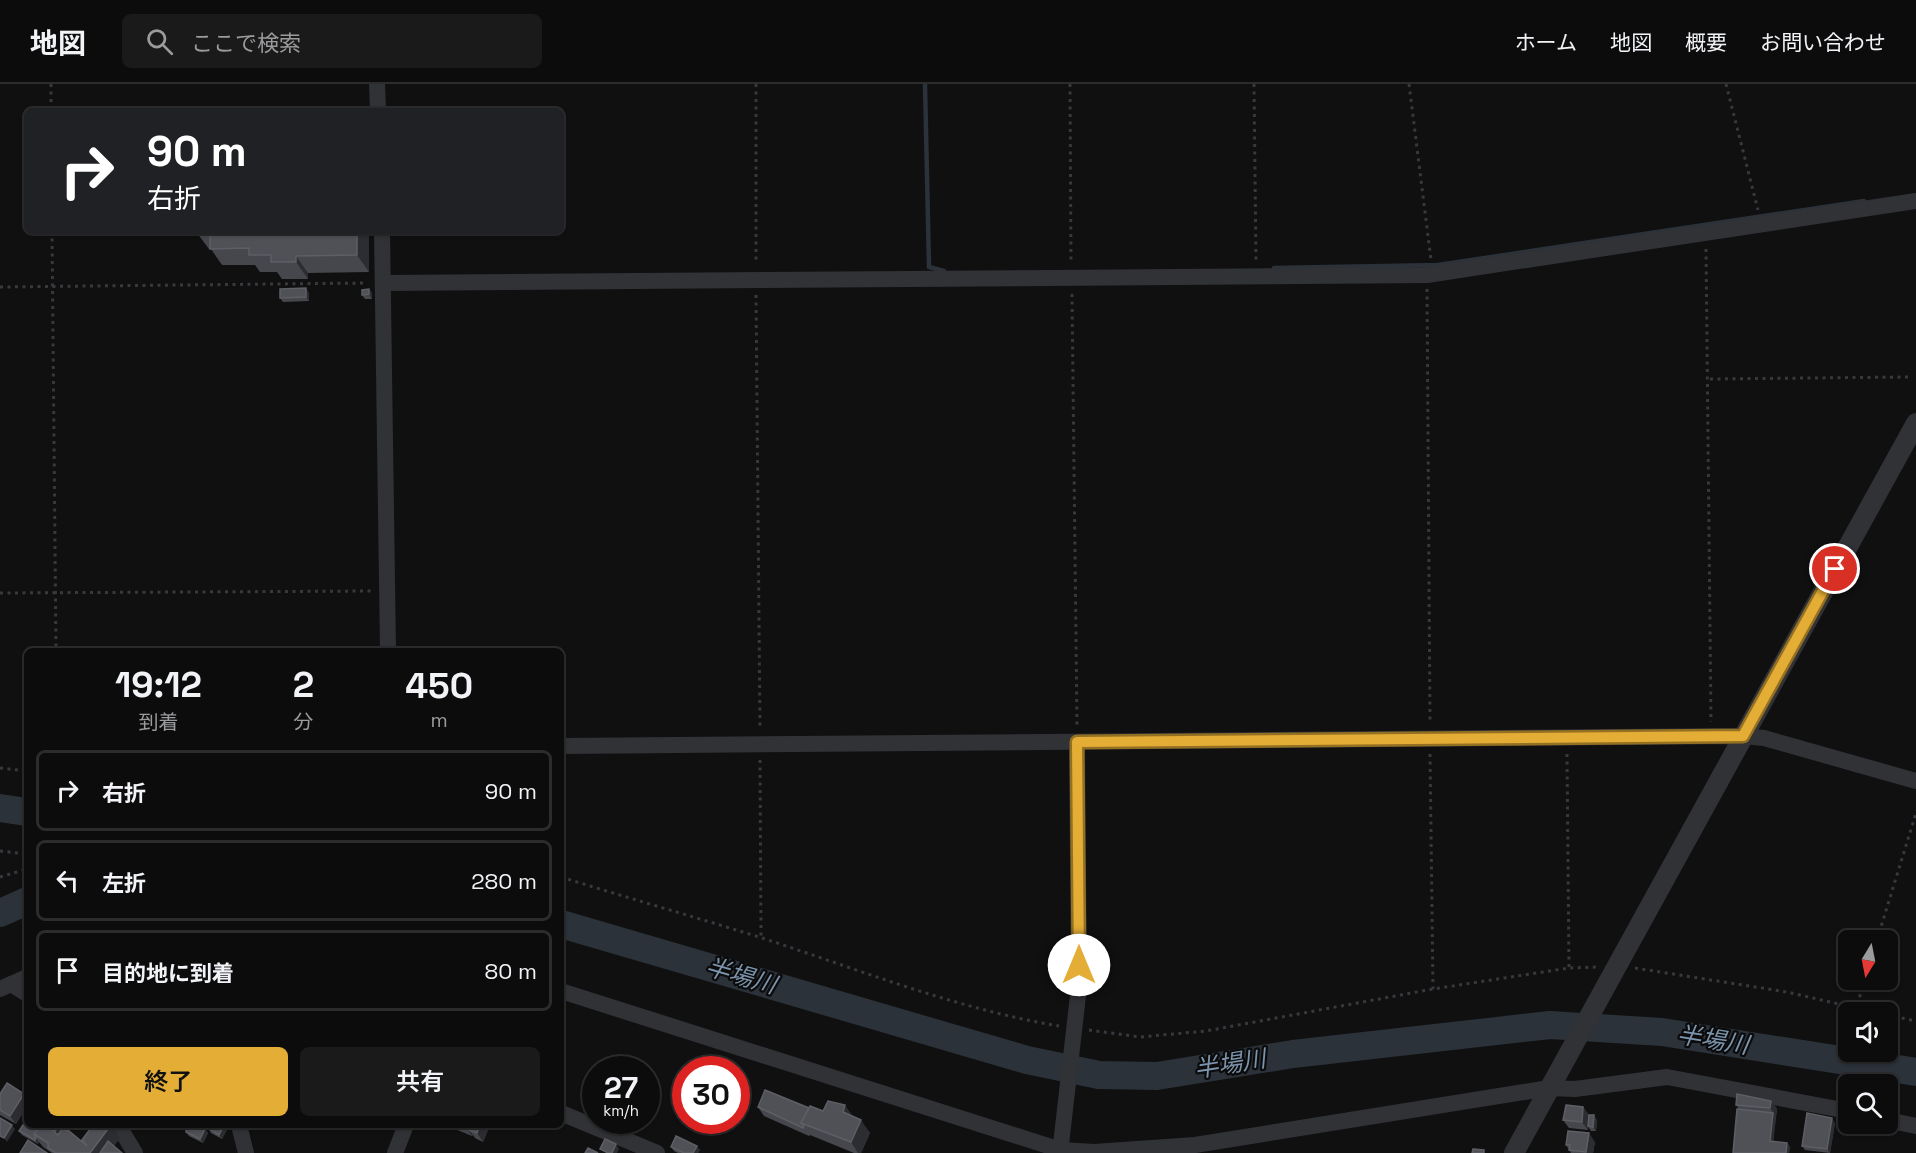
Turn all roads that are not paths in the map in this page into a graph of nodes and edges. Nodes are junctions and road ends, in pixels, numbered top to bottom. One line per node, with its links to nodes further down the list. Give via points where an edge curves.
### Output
1 (377, 84): 2 (street)
2 (378, 108)
3 (1916, 201): 5 (street, via 1429,269 1256,276)
4 (382, 234): 5 (street)
5 (384, 283): 7 (street)
6 (1916, 423): 8 (street)
7 (388, 648)
8 (1743, 736): 9 (street); 11 (street, via 1764,738); 16 (street)
9 (1077, 742): 10 (street); 24 (street, via 1079,987)
10 (564, 746)
11 (1916, 781)
12 (24, 978): 13 (street)
13 (5, 986): 15 (street)
14 (564, 992): 24 (street)
15 (24, 993)
16 (1552, 1084): 17 (street, via 1575,1089 1667,1077); 24 (street, via 1195,1145 1094,1152); 29 (street)
17 (1838, 1109)
18 (564, 1114): 28 (street)
19 (1898, 1122): 20 (street)
20 (1916, 1126)
21 (120, 1128): 25 (street)
22 (239, 1128): 26 (street)
23 (405, 1128): 27 (street)
24 (1061, 1148)
25 (135, 1153)
26 (246, 1153)
27 (394, 1153)
28 (657, 1153)
29 (1514, 1153)

